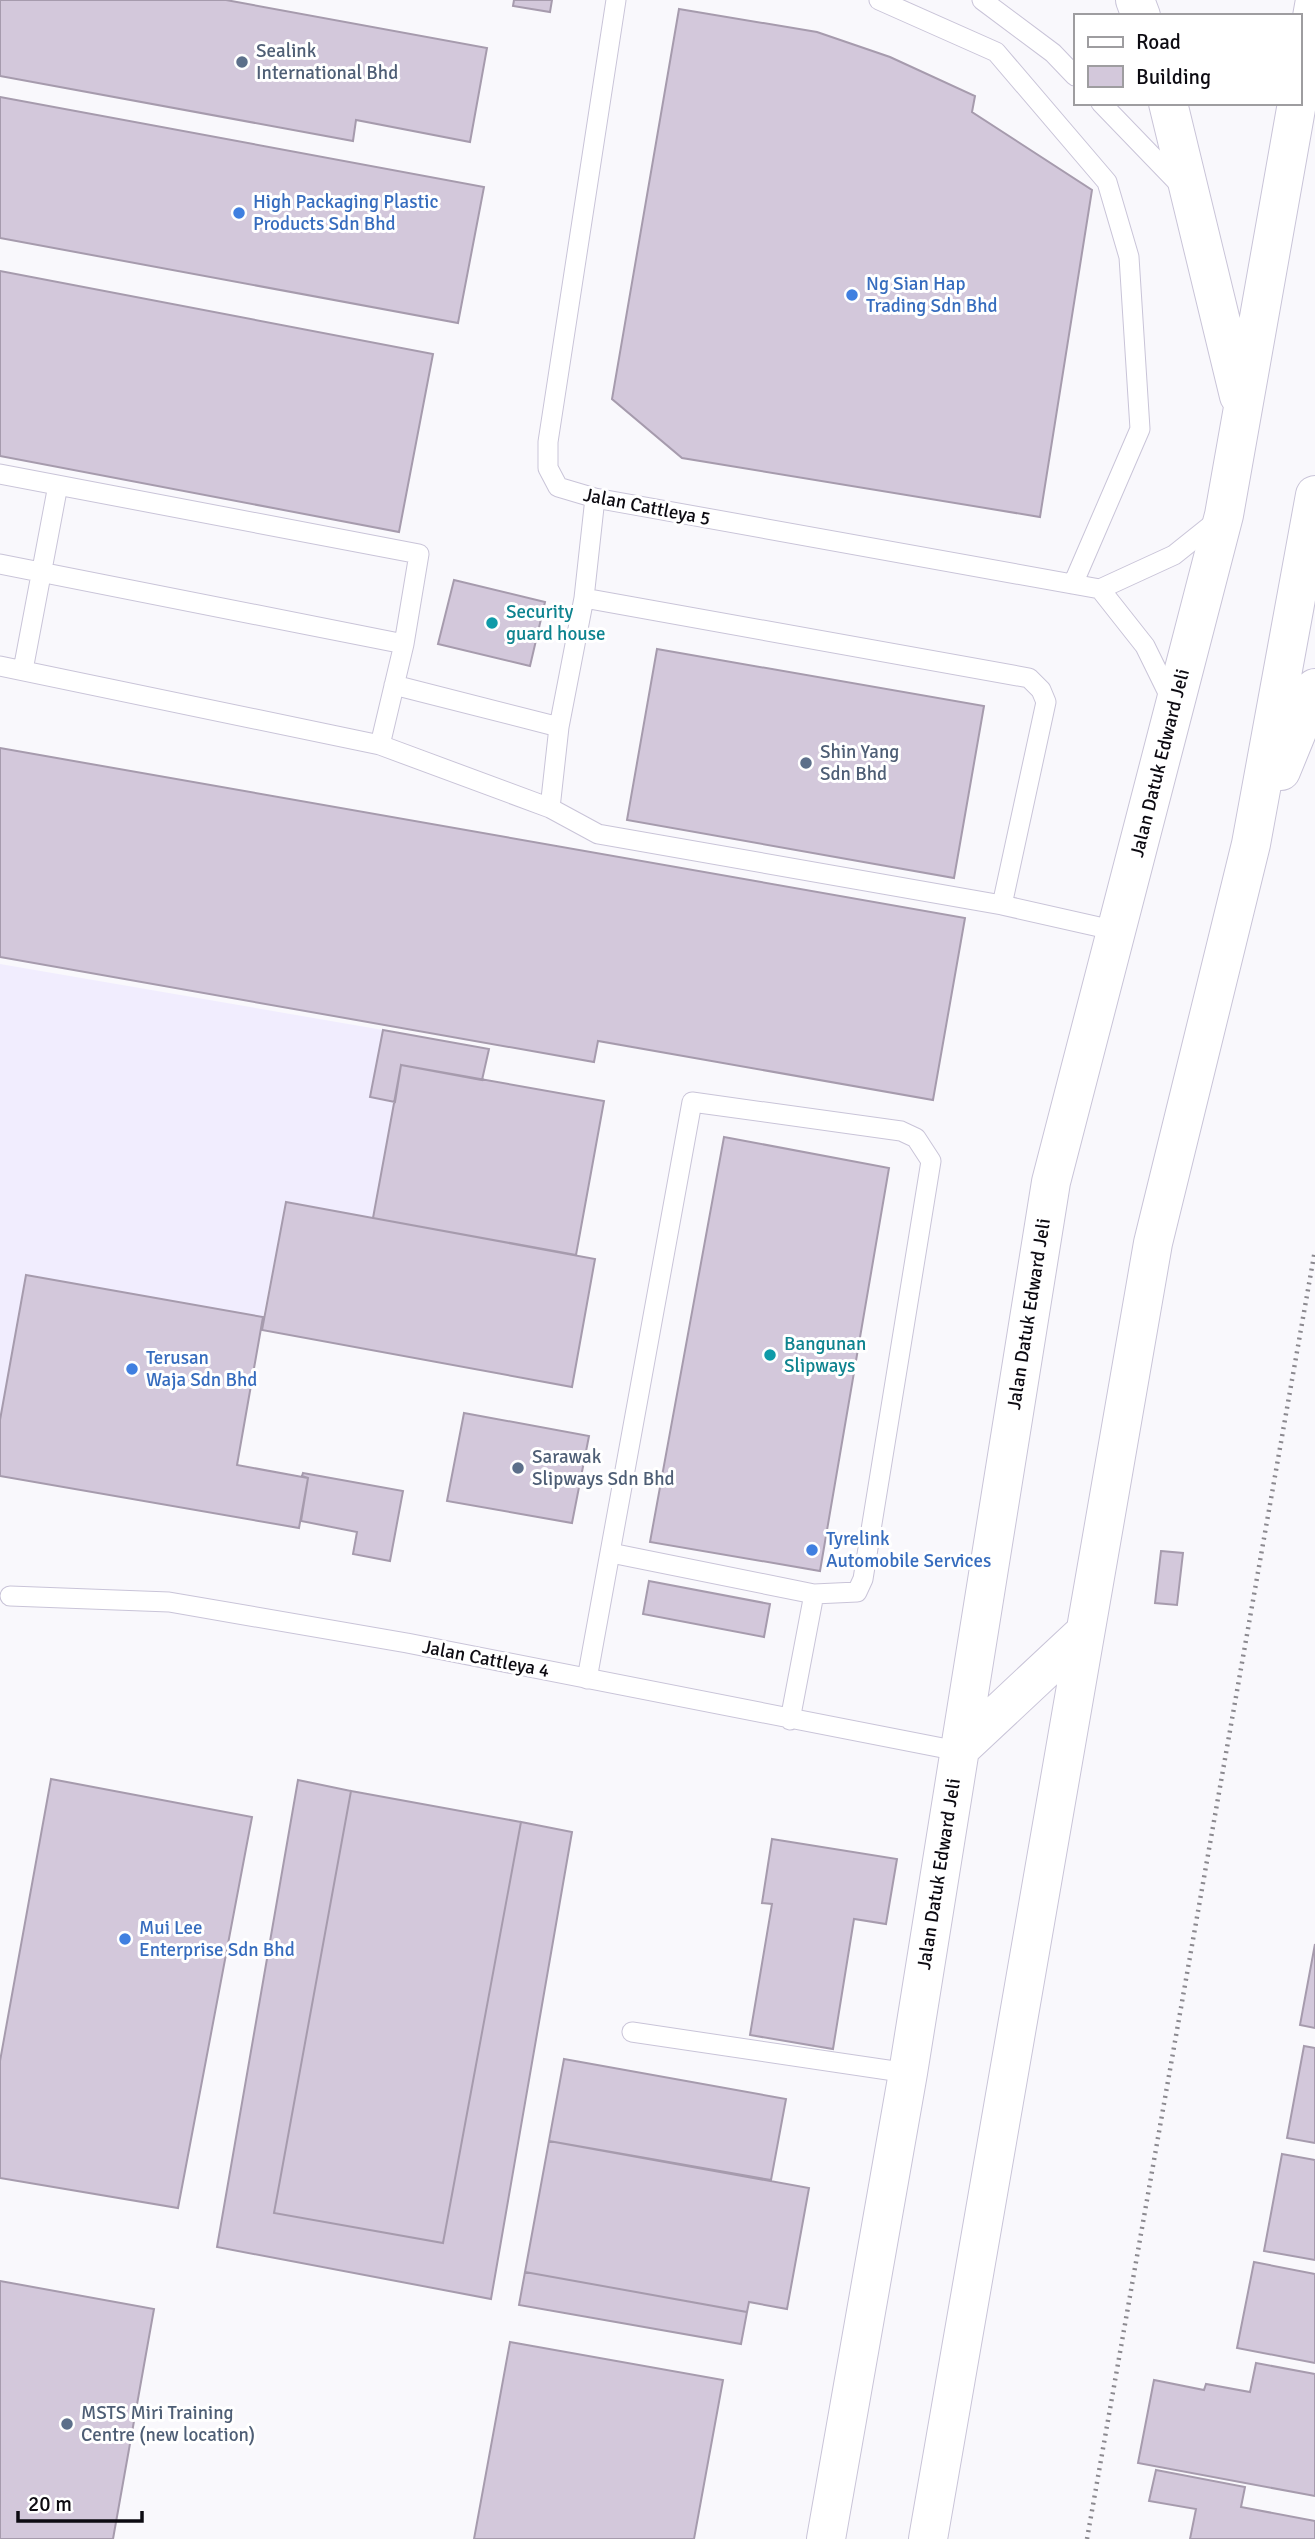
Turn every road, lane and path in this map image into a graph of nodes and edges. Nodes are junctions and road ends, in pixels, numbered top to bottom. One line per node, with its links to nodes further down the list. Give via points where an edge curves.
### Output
1 (616, 0): 16 (lane, Jalan Cattleya 5, via 548,442 548,468 558,487)
2 (879, 0): 20 (lane, via 996,52 1107,182 1129,257 1140,429)
3 (982, 0): 6 (lane, via 1053,53)
4 (1315, 0): 5 (street)
5 (1311, 45): 7 (street)
6 (1074, 75)
7 (1301, 82)
8 (1103, 105): 11 (lane)
9 (1168, 105): 11 (street)
10 (1297, 105): 12 (street, Jalan Datuk Edward Jeli)
11 (1191, 196): 12 (street)
12 (1243, 412): 17 (street, Jalan Datuk Edward Jeli)
13 (0, 474): 14 (lane)
14 (58, 485): 19 (lane); 23 (lane, via 419,554)
15 (1315, 495): 32 (street)
16 (595, 499): 20 (lane, Jalan Cattleya 5); 22 (lane)
17 (1224, 515): 21 (lane, via 1174,555); 28 (street, Jalan Datuk Edward Jeli)
18 (0, 564): 19 (lane)
19 (41, 572): 23 (lane); 25 (lane)
20 (1073, 584): 21 (lane, Jalan Cattleya 5)
21 (1100, 589): 28 (lane, via 1145,646)
22 (584, 598): 29 (lane); 33 (lane, via 1029,678 1046,702)
23 (404, 644): 26 (lane)
24 (0, 666): 25 (lane)
25 (23, 670): 30 (lane)
26 (394, 685): 29 (lane); 30 (lane)
27 (1315, 688): 32 (street)
28 (1175, 707): 34 (street, Jalan Datuk Edward Jeli)
29 (559, 727): 31 (lane)
30 (380, 745): 31 (lane)
31 (550, 807): 33 (lane, via 598,834)
32 (1251, 844): 39 (street, via 1153,1243)
33 (1003, 905): 34 (lane)
34 (1117, 931): 42 (street, Jalan Datuk Edward Jeli, via 1051,1182)
35 (1315, 1251): 47 (path)
36 (611, 1553): 37 (lane); 37 (lane, via 692,1102 901,1131 916,1138 931,1161 863,1579 857,1592); 40 (lane)
37 (814, 1594): 41 (lane)
38 (10, 1596): 40 (lane, Jalan Cattleya 4, via 169,1602)
39 (1083, 1634): 42 (street); 46 (street)
40 (587, 1679): 41 (lane, Jalan Cattleya 4)
41 (790, 1720): 42 (lane, Jalan Cattleya 4)
42 (958, 1751): 44 (street, Jalan Datuk Edward Jeli)
43 (632, 2032): 44 (lane)
44 (908, 2073): 45 (street, Jalan Datuk Edward Jeli)
45 (826, 2539)
46 (928, 2539)
47 (1087, 2539)

